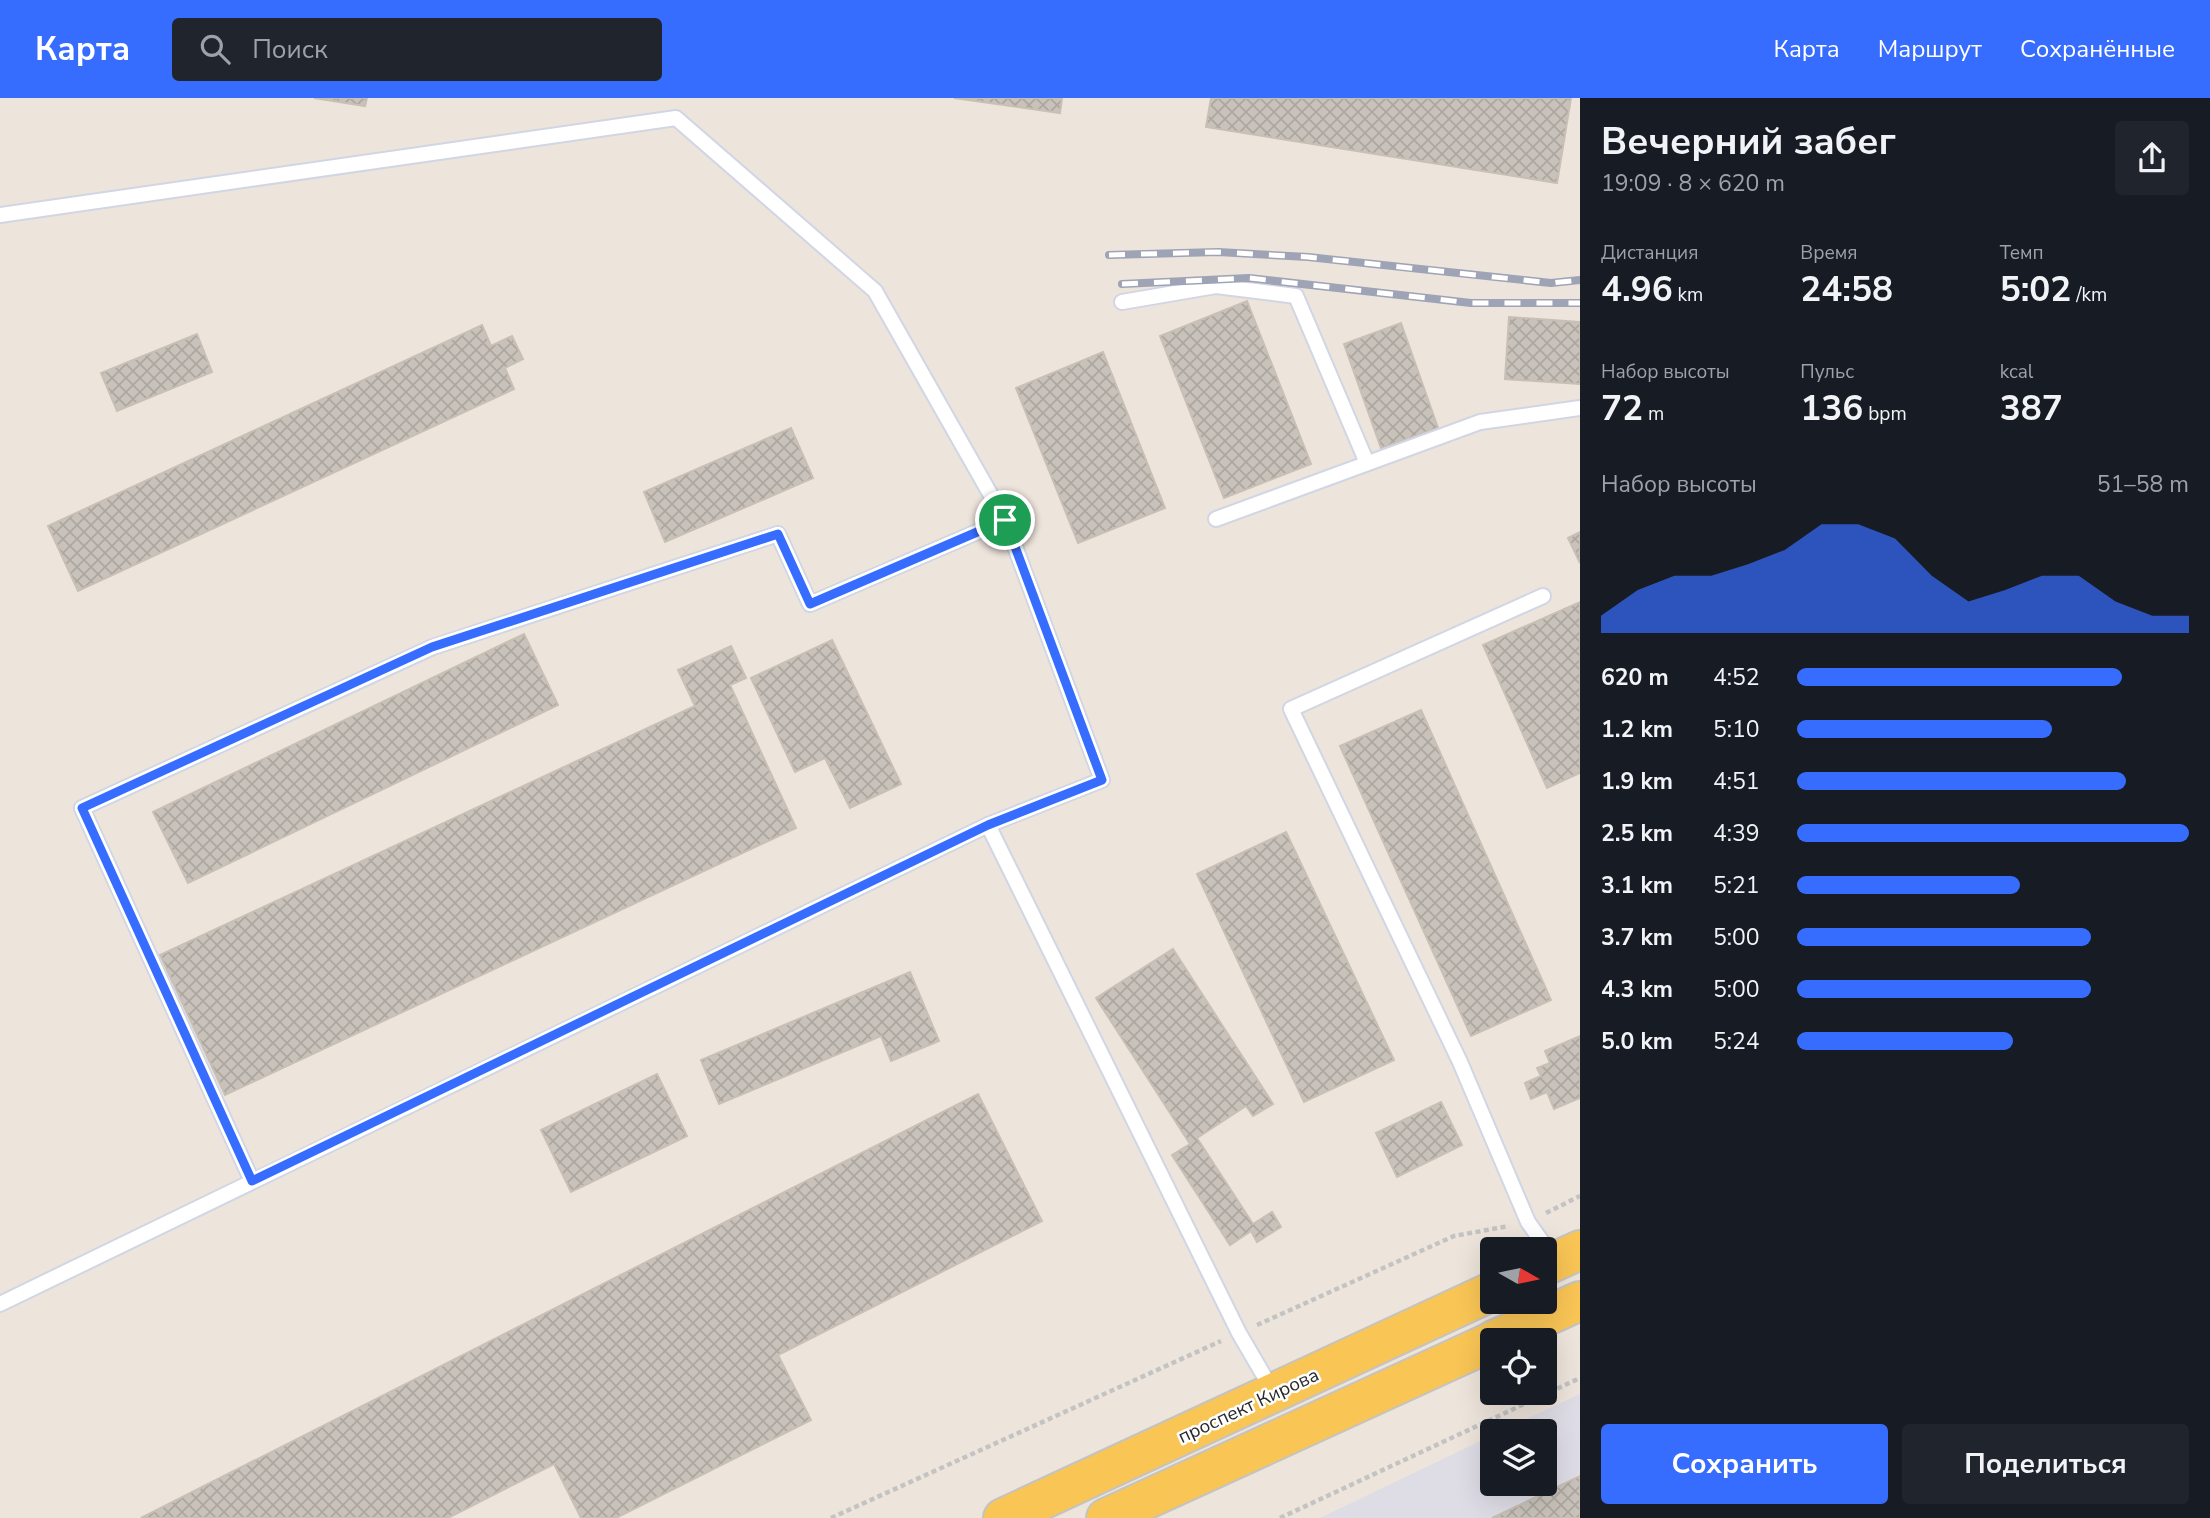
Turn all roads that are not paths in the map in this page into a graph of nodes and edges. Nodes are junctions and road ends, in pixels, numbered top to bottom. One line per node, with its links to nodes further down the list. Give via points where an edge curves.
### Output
1 (0, 215): 6 (lane, via 676,118 875,291)
2 (1122, 302): 4 (lane, via 1216,286 1296,296)
3 (1580, 408): 4 (lane, via 1480,422)
4 (1367, 463): 5 (lane)
5 (1216, 519)
6 (1005, 520): 8 (lane, via 1102,780); 9 (lane, via 810,604 778,534 432,647 82,808)
7 (1543, 596): 10 (lane, via 1291,709 1460,1062 1528,1222)
8 (988, 825): 9 (lane); 16 (lane, via 1239,1333)
9 (252, 1181): 13 (lane)
10 (1560, 1259)
11 (1480, 1297): 16 (main road, проспект Кирова)
12 (1580, 1301): 14 (main road)
13 (0, 1304)
14 (1522, 1328)
15 (1480, 1347): 18 (main road)
16 (1275, 1394): 17 (main road, проспект Кирова)
17 (1003, 1518)
18 (1106, 1518)

